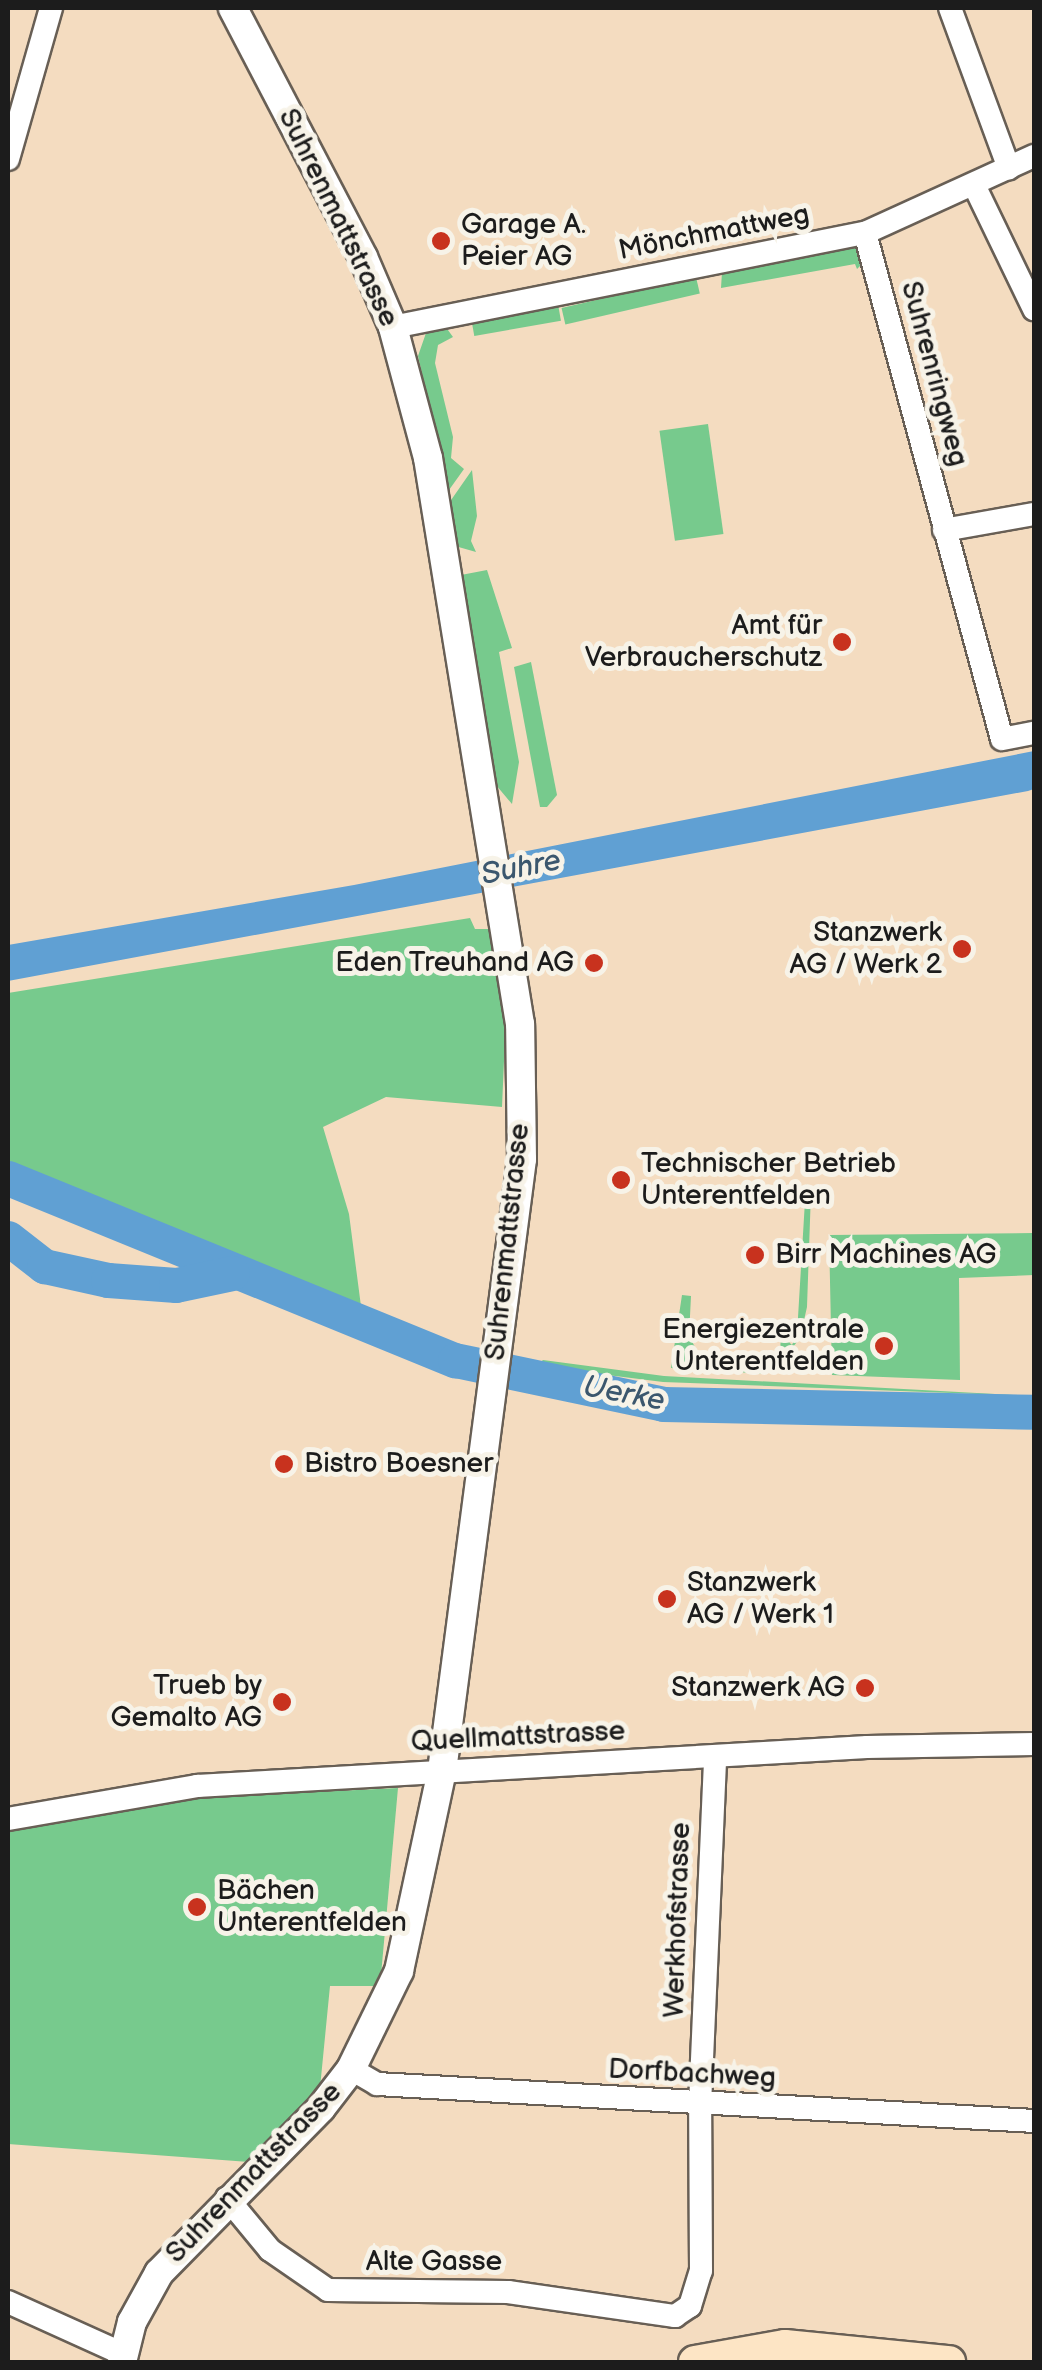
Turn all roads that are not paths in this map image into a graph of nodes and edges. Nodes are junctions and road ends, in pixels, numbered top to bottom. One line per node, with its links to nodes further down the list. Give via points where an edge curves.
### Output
1 (51, 8): 5 (street)
2 (233, 8): 10 (street, Suhrenmattstrasse, via 340,207)
3 (950, 8): 6 (street)
4 (1034, 156): 6 (street, Mönchmattweg)
5 (8, 159)
6 (1009, 168): 7 (street, Mönchmattweg)
7 (974, 185): 8 (street, Mönchmattweg); 9 (street)
8 (866, 233): 10 (street, Mönchmattweg); 12 (street, Suhrenringweg)
9 (1034, 310)
10 (393, 328): 16 (street, Suhrenmattstrasse, via 428,458 520,1024 522,1159)
11 (1034, 514): 12 (street)
12 (944, 530): 13 (street, Suhrenringweg, via 1002,739)
13 (1034, 733)
14 (1034, 1744): 15 (street, Quellmattstrasse)
15 (715, 1758): 16 (street, Quellmattstrasse); 19 (street, Werkhofstrasse)
16 (442, 1771): 17 (street, Quellmattstrasse, via 197,1786); 18 (street, Suhrenmattstrasse, via 399,1971)
17 (8, 1819)
18 (351, 2069): 19 (street, Dorfbachweg, via 378,2084); 21 (street, Suhrenmattstrasse, via 321,2108)
19 (700, 2106): 20 (street, Dorfbachweg); 23 (street, Werkhofstrasse, via 701,2271 690,2306)
20 (1034, 2122)
21 (227, 2198): 23 (street, Alte Gasse, via 270,2250 328,2290 508,2292); 24 (street, Suhrenmattstrasse, via 160,2272)
22 (8, 2302): 24 (street)
23 (675, 2316)
24 (122, 2358)
25 (695, 2362): 26 (main road, via 785,2346)
26 (949, 2362)

